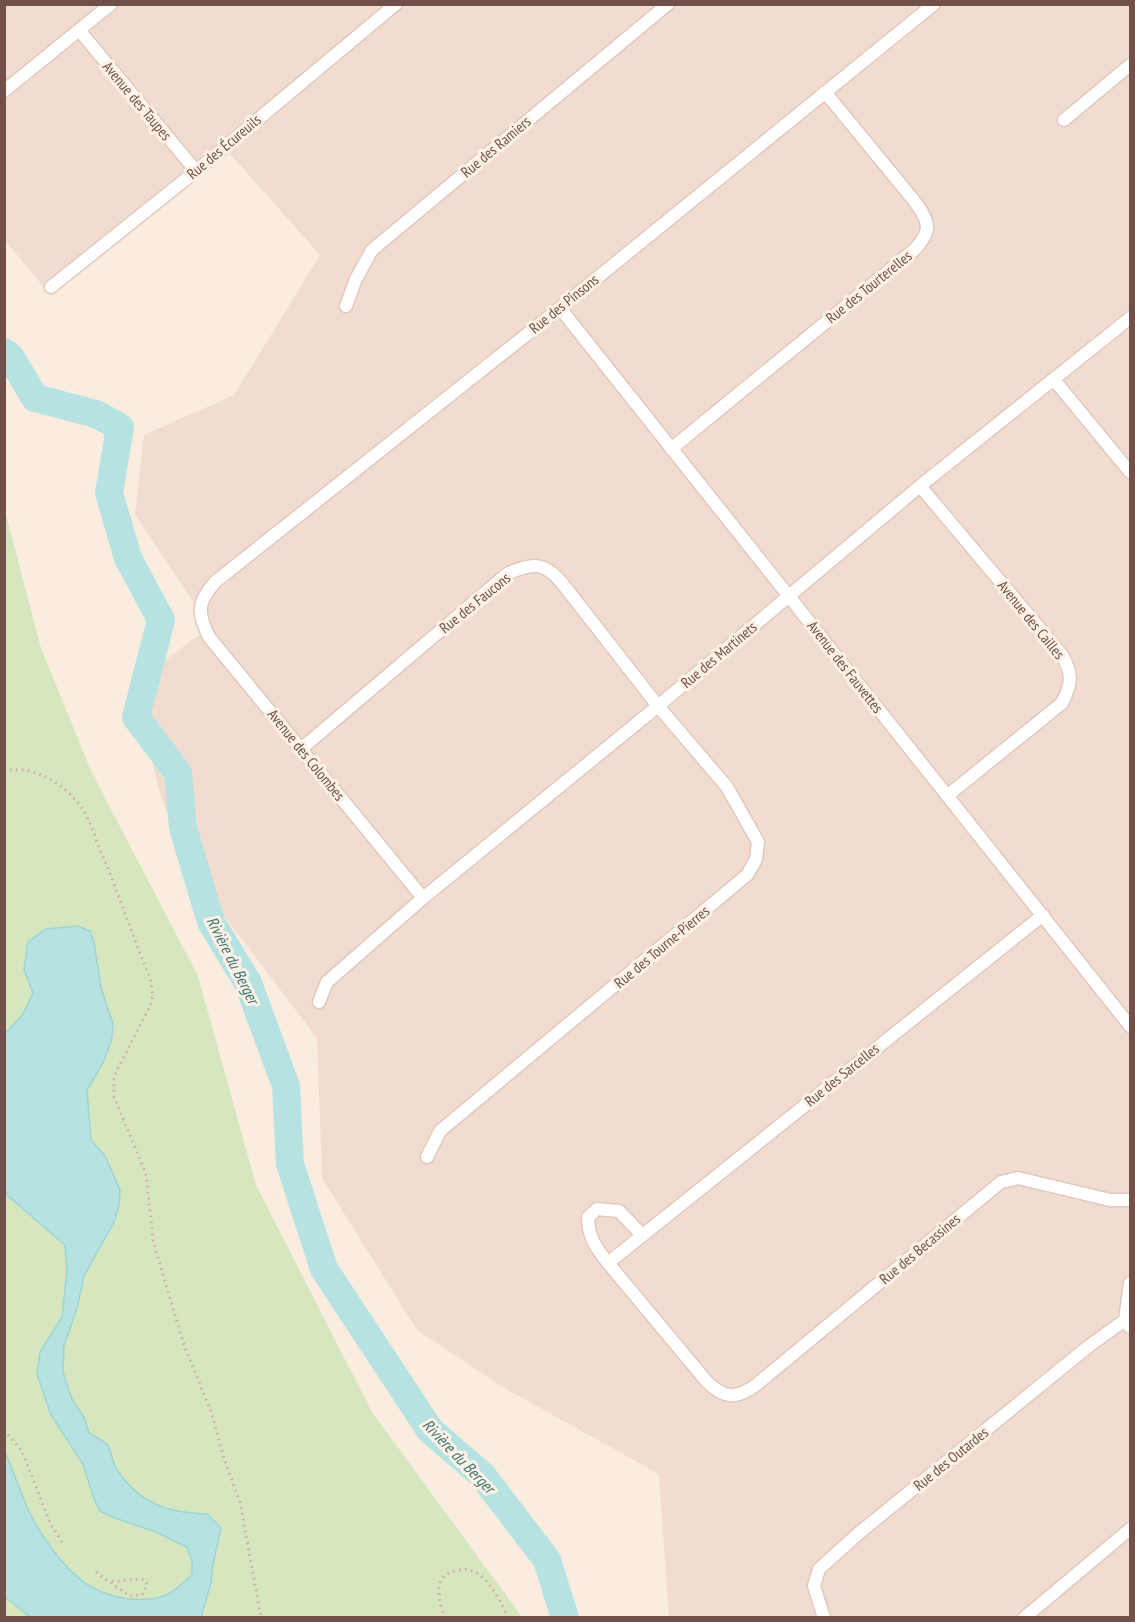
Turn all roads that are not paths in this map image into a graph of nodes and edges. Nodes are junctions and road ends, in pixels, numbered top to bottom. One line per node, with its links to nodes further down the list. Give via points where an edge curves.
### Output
1 (111, 4): 5 (street)
2 (396, 4): 10 (street, Rue des Écureuils)
3 (668, 4): 12 (street, Rue des Ramiers, via 372,250)
4 (934, 4): 8 (street, Rue des Pinsons)
5 (79, 30): 7 (street); 10 (street, Avenue des Taupes)
6 (1131, 65): 9 (street)
7 (4, 91)
8 (825, 92): 13 (street, Rue des Pinsons); 16 (street, Rue des Tourterelles, via 916,203 928,230 914,250)
9 (1064, 120)
10 (196, 171): 11 (street, Rue des Écureuils)
11 (51, 287)
12 (346, 306)
13 (560, 308): 16 (street, Avenue des Fauvettes); 20 (street, Rue des Pinsons, via 215,582)
14 (1131, 318): 15 (street, Rue des Martinets)
15 (1054, 381): 17 (street); 18 (street, Rue des Martinets)
16 (671, 448): 19 (street, Avenue des Fauvettes)
17 (1131, 472)
18 (920, 486): 19 (street, Rue des Martinets); 23 (street, Avenue des Cailles, via 1062,655 1071,676 1062,703)
19 (789, 596): 21 (street, Rue des Martinets); 23 (street, Avenue des Fauvettes)
20 (200, 607): 22 (street, Avenue des Colombes, via 201,621 209,637)
21 (658, 706): 22 (street, Rue des Faucons, via 554,573 540,566 523,566 507,574); 24 (street, Rue des Martinets); 28 (street, Rue des Tourne-Pierres, via 727,787 758,842 756,859 747,875 440,1131)
22 (301, 750): 24 (street, Avenue des Colombes)
23 (948, 796): 25 (street, Avenue des Fauvettes)
24 (423, 898): 26 (street, Rue des Martinets, via 327,982)
25 (1043, 915): 27 (street, Avenue des Fauvettes); 30 (street, Rue des Sarcelles)
26 (319, 1002)
27 (1131, 1026)
28 (427, 1157)
29 (1131, 1200): 31 (street, Rue des Becassines, via 1110,1200 1018,1178 1001,1182 756,1385 733,1396 720,1394 708,1383)
30 (642, 1235): 31 (street, Rue des Sarcelles); 31 (street, via 619,1211 597,1209 588,1217 588,1230 593,1245)
31 (608, 1263)
32 (1131, 1283): 33 (street)
33 (1128, 1323): 35 (street, Rue des Outardes, via 1089,1346 819,1569 814,1586)
34 (1131, 1529): 36 (street)
35 (824, 1617)
36 (1024, 1617)

